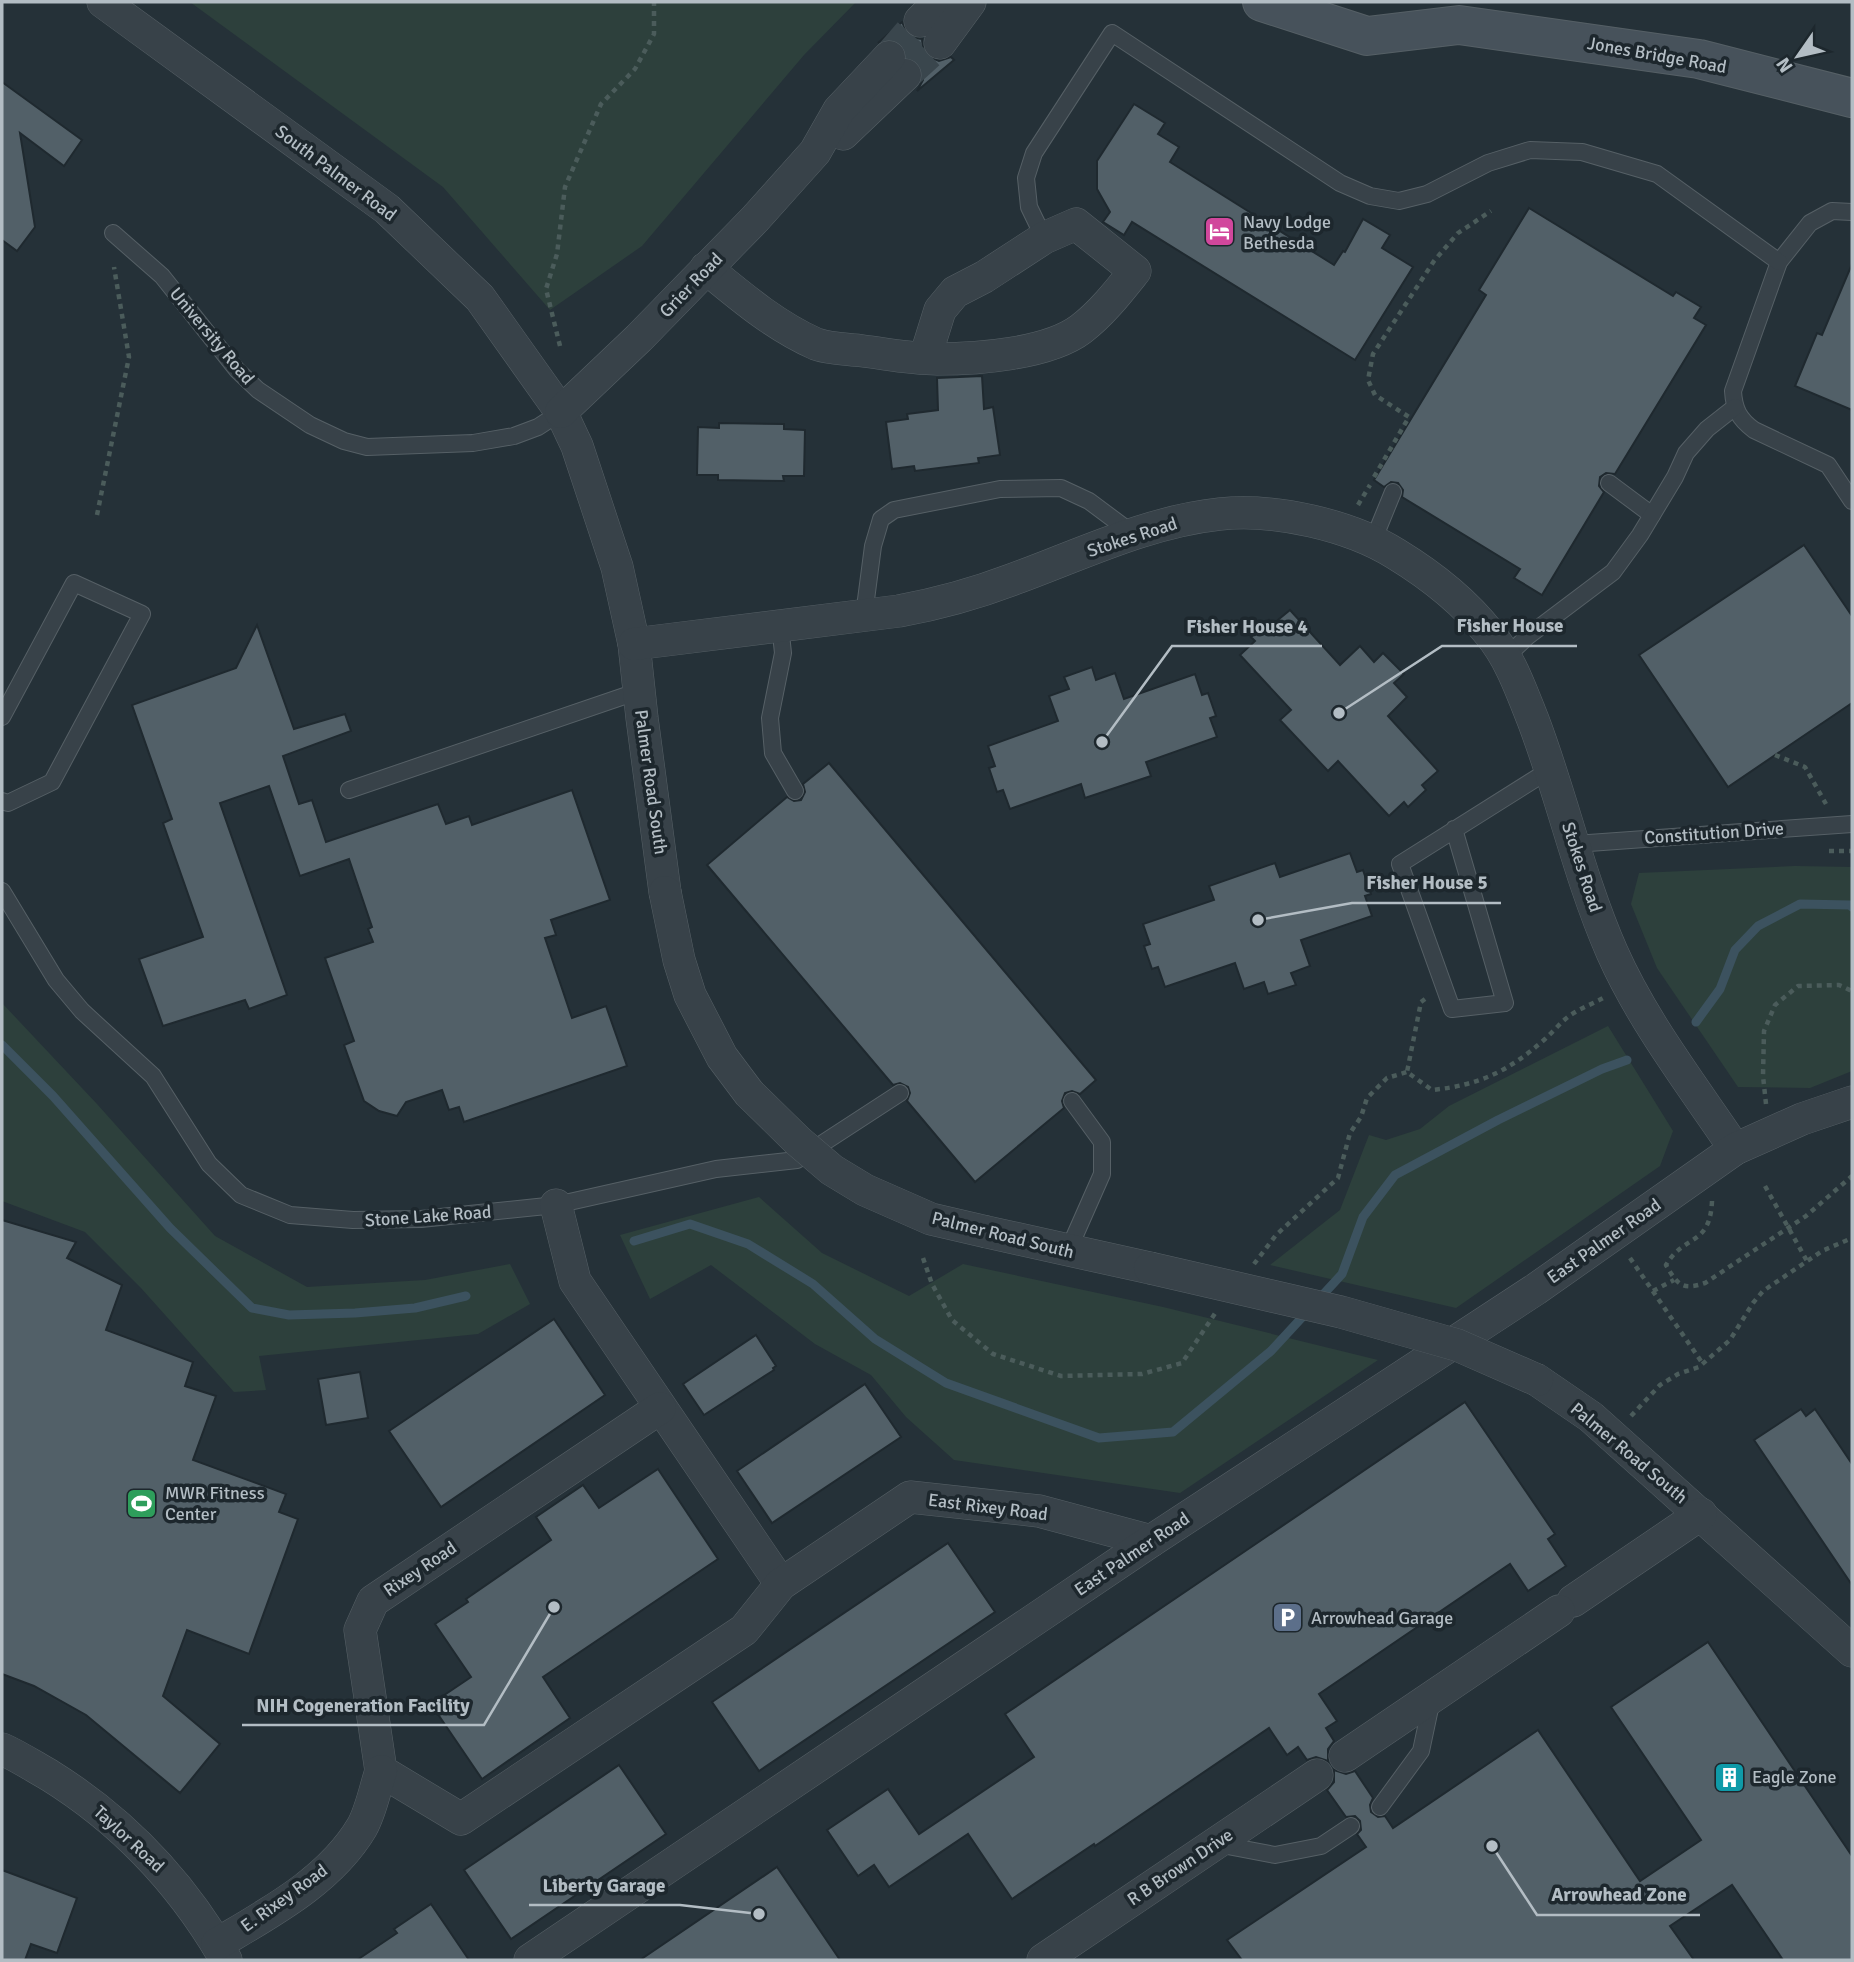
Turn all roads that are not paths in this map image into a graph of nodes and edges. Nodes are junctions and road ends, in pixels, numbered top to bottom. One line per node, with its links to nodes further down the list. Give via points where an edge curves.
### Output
1 (103, 2): 16 (street, South Palmer Road, via 387,209 480,298)
2 (970, 2): 6 (street)
3 (1262, 2): 5 (main road, Jones Bridge Road, via 1367,36)
4 (1405, 2): 5 (main road, Jones Bridge Road)
5 (1461, 13): 8 (main road, Jones Bridge Road, via 1699,60)
6 (933, 22)
7 (897, 66): 13 (street, Grier Road, via 839,110 815,152)
8 (1852, 98)
9 (1852, 212): 12 (lane, via 1832,211 1810,223)
10 (113, 233): 16 (lane, University Road, via 162,276 258,390 310,425 344,441 367,447 473,443 514,436)
11 (1044, 238): 12 (lane, via 1029,207 1026,178 1034,153 1112,33 1340,183 1370,196 1399,201 1427,194 1488,163 1530,150 1583,152 1657,174); 14 (street, via 955,292 940,310); 14 (street, via 1076,224 1135,271 1080,330 1056,341 1022,352)
12 (1779, 262): 15 (lane, via 1736,380)
13 (706, 268): 14 (street, via 788,329 818,345); 16 (street, Grier Road)
14 (925, 358)
15 (1735, 407): 19 (lane, via 1754,430 1828,465); 20 (lane, via 1686,453)
16 (561, 412): 25 (street, Palmer Road South, via 617,567)
17 (1609, 484): 20 (lane)
18 (1393, 492): 22 (lane)
19 (1852, 501)
20 (1652, 515): 26 (lane, via 1613,572)
21 (1132, 533): 22 (street, Stokes Road, via 1238,512 1334,526); 23 (street, Stokes Road, via 961,597); 23 (lane, via 1089,500 1060,488 1000,489 894,510 881,519 873,546)
22 (1373, 541): 26 (street, Stokes Road, via 1427,573 1460,600)
23 (864, 615): 24 (street, Stokes Road)
24 (780, 625): 25 (street, Stokes Road); 31 (lane, via 783,653 770,718 773,753)
25 (634, 644): 27 (street, Palmer Road South)
26 (1506, 657): 29 (street, Stokes Road)
27 (639, 691): 30 (lane); 42 (street, Palmer Road South, bridge, via 665,892 679,960 690,995 722,1057 749,1093 832,1170 865,1190 931,1219)
28 (2, 717): 32 (lane, via 74,583 142,614 52,782 8,803)
29 (1550, 769): 34 (lane); 35 (street, Stokes Road)
30 (349, 790)
31 (795, 791)
32 (2, 801)
33 (1846, 820): 35 (lane, Constitution Drive)
34 (1454, 829): 34 (lane, via 1400,864 1452,1009 1505,1003)
35 (1575, 844): 40 (street, Stokes Road, via 1600,923 1632,994)
36 (2, 891): 41 (lane, Stone Lake Road, via 57,980 82,1011 153,1076 209,1164 241,1195 290,1214 353,1220 421,1219)
37 (900, 1093): 41 (lane, Stone Lake Road, via 797,1160 716,1169)
38 (1072, 1101): 42 (lane, via 1102,1142 1101,1174)
39 (1852, 1102): 40 (street, East Palmer Road)
40 (1735, 1149): 45 (street, East Palmer Road, via 1536,1289)
41 (556, 1205): 43 (street, via 575,1281)
42 (1068, 1251): 44 (street, Palmer Road South, bridge, via 1341,1312 1457,1345 1537,1380 1591,1417)
43 (660, 1408): 46 (street); 51 (street, Rixey Road, via 373,1601 360,1630)
44 (1701, 1514): 47 (street, Palmer Road South); 48 (street)
45 (1151, 1541): 46 (street, East Rixey Road, via 1039,1511 910,1497); 57 (street, East Palmer Road)
46 (781, 1584): 51 (street, East Rixey Road, via 744,1630 461,1819)
47 (1852, 1651)
48 (1433, 1696): 50 (street); 53 (lane, via 1421,1751)
49 (2, 1749): 56 (street, Taylor Road, via 70,1788 155,1861)
50 (1345, 1756)
51 (381, 1771): 56 (street, E. Rixey Road, via 362,1826 329,1869)
52 (1317, 1775): 55 (street, R B Brown Drive)
53 (1380, 1807)
54 (1351, 1826): 55 (lane, via 1321,1846 1275,1855)
55 (1214, 1844): 58 (street, R B Brown Drive)
56 (222, 1952)
57 (530, 1960)
58 (1043, 1960)

